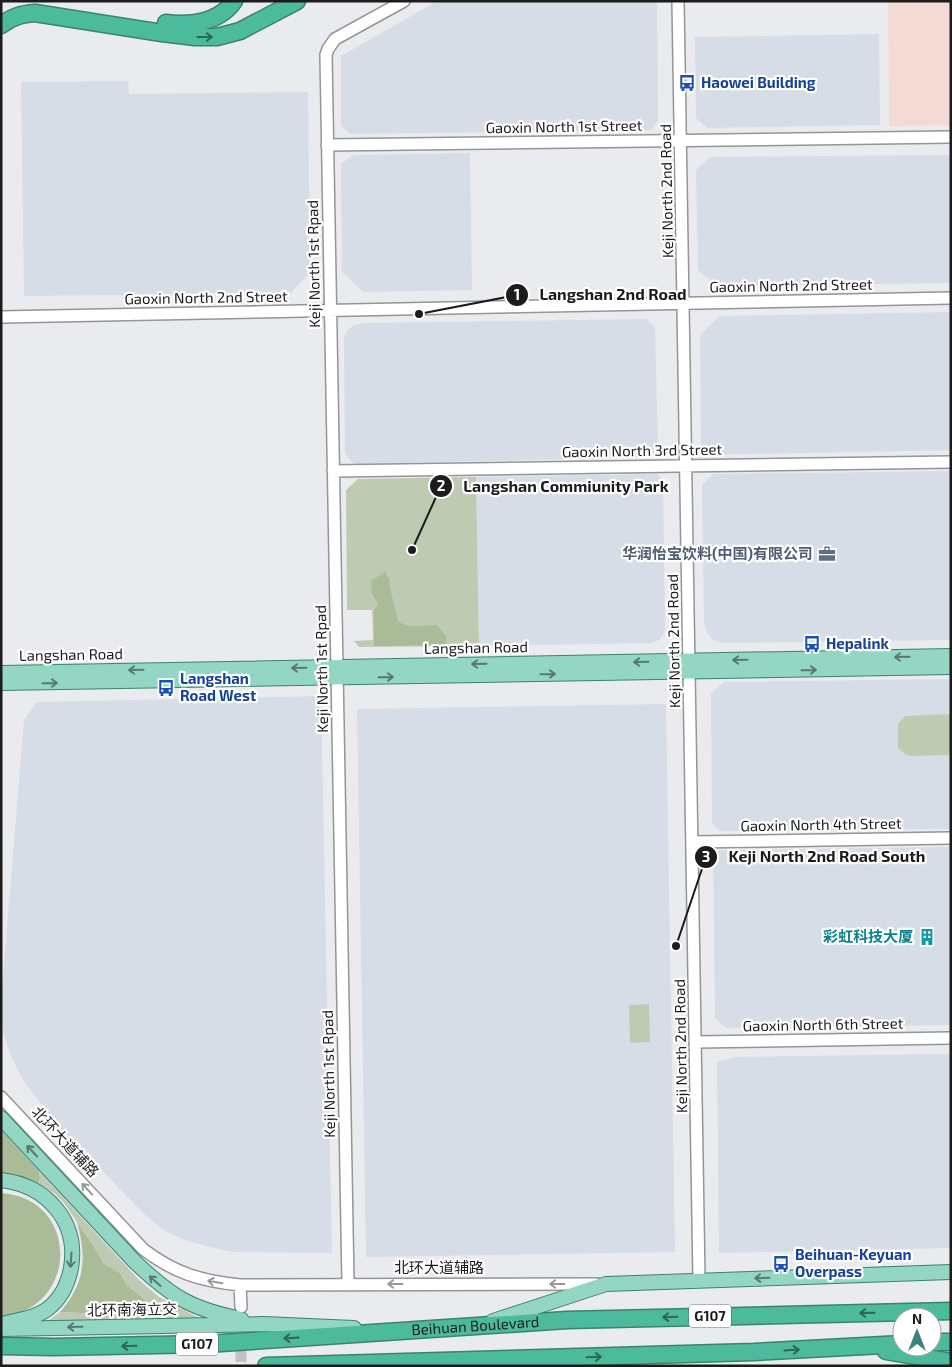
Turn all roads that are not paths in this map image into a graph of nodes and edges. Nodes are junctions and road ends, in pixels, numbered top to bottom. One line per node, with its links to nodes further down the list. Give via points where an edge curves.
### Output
1 (37, 1): 2 (highway, via 188,24 214,18)
2 (234, 1)
3 (297, 1): 6 (highway, one-way to 3, via 18,15 35,13 162,33 217,36 240,30)
4 (404, 1): 9 (street, Keji North 1st Rpad, via 335,39 328,48)
5 (678, 1): 8 (street, Keji North 2nd Road)
6 (1, 25)
7 (951, 137): 8 (street, Gaoxin North 1st Street)
8 (681, 140): 9 (street, Gaoxin North 1st Street); 11 (street, Keji North 2nd Road)
9 (327, 145): 12 (street, Keji North 1st Rpad)
10 (951, 298): 11 (street, Gaoxin North 2nd Street)
11 (684, 304): 12 (street, Gaoxin North 2nd Street); 15 (street, Keji North 2nd Road)
12 (330, 310): 13 (street, Gaoxin North 2nd Street); 16 (street, Keji North 1st Rpad)
13 (1, 317)
14 (951, 462): 15 (street, Gaoxin North 3rd Street)
15 (687, 466): 16 (street, Gaoxin North 3rd Street); 18 (street, Keji North 2nd Road)
16 (333, 471): 21 (street, Keji North 1st Rpad)
17 (951, 656): 18 (main road, Langshan Road, one-way to 18)
18 (690, 666): 19 (main road, Langshan Road, one-way to 19); 21 (main road, Langshan Road); 24 (street, Keji North 2nd Road)
19 (951, 668)
20 (1, 672): 21 (main road, Langshan Road, one-way to 20)
21 (337, 672): 22 (main road, Langshan Road, one-way to 21); 33 (street, Keji North 1st Rpad)
22 (1, 684)
23 (951, 838): 24 (street, Gaoxin North 4th Street)
24 (692, 842): 26 (street, Keji North 2nd Road)
25 (951, 1038): 26 (street, Gaoxin North 6th Street)
26 (696, 1042): 31 (street, Keji North 2nd Road)
27 (1, 1097): 32 (street, 北环大道辅路, one-way to 27, via 196,1278 143,1249)
28 (1, 1118): 38 (main road, one-way to 28, via 204,1310 170,1293 135,1262)
29 (1, 1180): 37 (main road, one-way to 37, via 33,1188 47,1199 67,1227 72,1259 70,1275 56,1302 33,1316)
30 (951, 1272): 31 (main road, 北环大道辅路, one-way to 31)
31 (699, 1280): 34 (main road, 北环大道辅路)
32 (240, 1284): 33 (street, 北环大道辅路); 35 (street)
33 (348, 1284): 34 (street, 北环大道辅路, one-way to 33)
34 (606, 1284): 39 (main road)
35 (241, 1307)
36 (951, 1311): 39 (highway, Beihuan Boulevard / G107, one-way to 39, via 577,1320)
37 (1, 1324)
38 (264, 1324): 40 (main road, 北环南海立交, one-way to 40); 41 (main road)
39 (470, 1327): 41 (highway, Beihuan Boulevard / G107)
40 (1, 1328)
41 (392, 1331): 43 (highway, Beihuan Boulevard / G107, one-way to 43, via 197,1344)
42 (892, 1344): 44 (highway)
43 (1, 1346)
44 (847, 1346): 45 (highway, one-way to 44); 46 (highway)
45 (754, 1352): 47 (highway, one-way to 45); 48 (highway)
46 (951, 1362)
47 (266, 1366)
48 (623, 1366)

